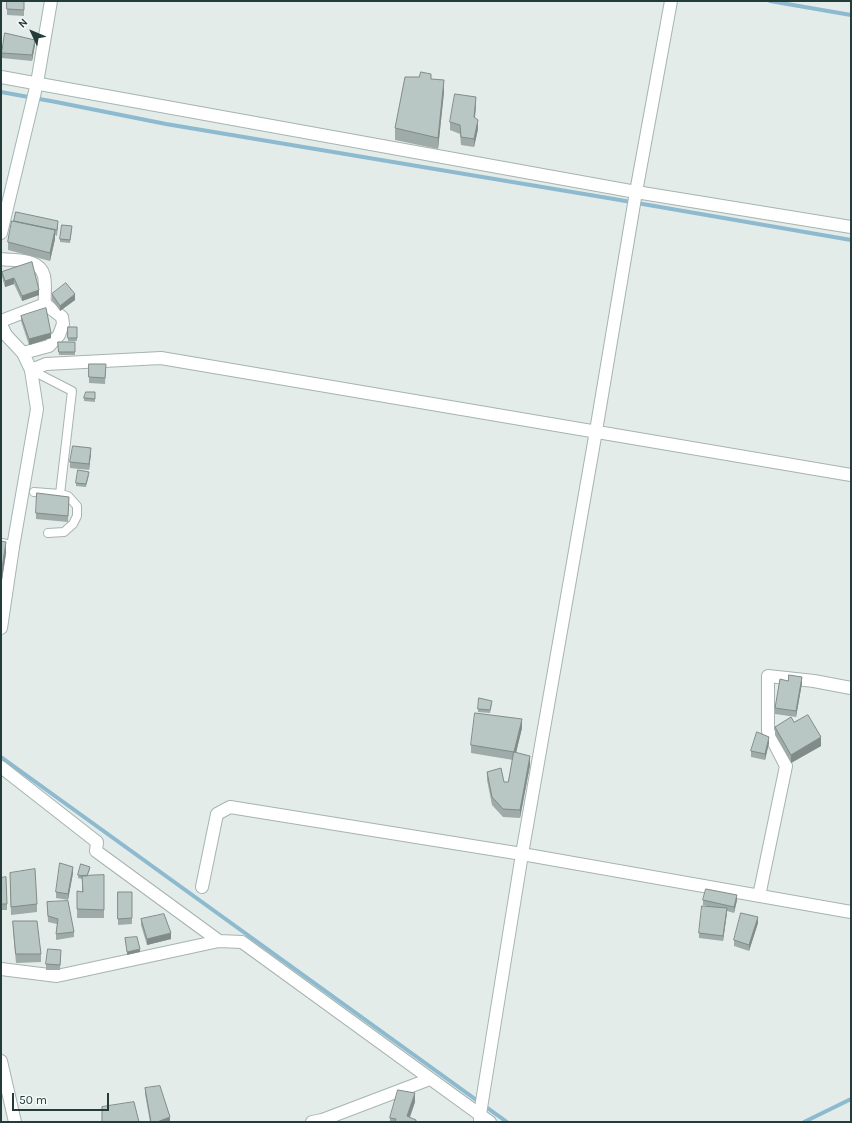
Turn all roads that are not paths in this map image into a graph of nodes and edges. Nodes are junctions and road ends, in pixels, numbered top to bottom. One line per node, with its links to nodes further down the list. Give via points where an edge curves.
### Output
1 (50, 1): 4 (street)
2 (671, 1): 5 (street)
3 (1, 77): 4 (street)
4 (37, 83): 5 (street); 7 (street)
5 (636, 192): 6 (street); 14 (street)
6 (851, 227)
7 (1, 232)
8 (1, 259): 9 (street, via 33,263 41,268)
9 (45, 304): 10 (street); 12 (street, via 62,317 63,324 59,335 49,346)
10 (1, 321)
11 (1, 325): 12 (street, via 6,335)
12 (23, 353): 13 (street)
13 (31, 370): 14 (street, via 46,364 161,358); 17 (lane, via 72,391); 19 (street, via 37,409)
14 (596, 431): 15 (street); 23 (street)
15 (851, 475)
16 (34, 492): 17 (lane)
17 (60, 494): 18 (lane, via 68,496 77,506 77,516 64,532)
18 (48, 533)
19 (7, 546): 20 (street)
20 (1, 628)
21 (851, 688): 25 (street, via 768,676 768,731 786,766)
22 (1, 767): 27 (street, via 97,842 96,851)
23 (522, 854): 24 (street, via 230,807 217,814); 25 (street); 31 (street)
24 (202, 887)
25 (759, 896): 26 (street)
26 (851, 912)
27 (219, 942): 28 (street, via 57,976); 30 (street, via 242,942)
28 (1, 968)
29 (1, 1061): 32 (street)
30 (430, 1079): 31 (street); 33 (street)
31 (480, 1118): 34 (street)
32 (15, 1122)
33 (312, 1122)
34 (490, 1122)

